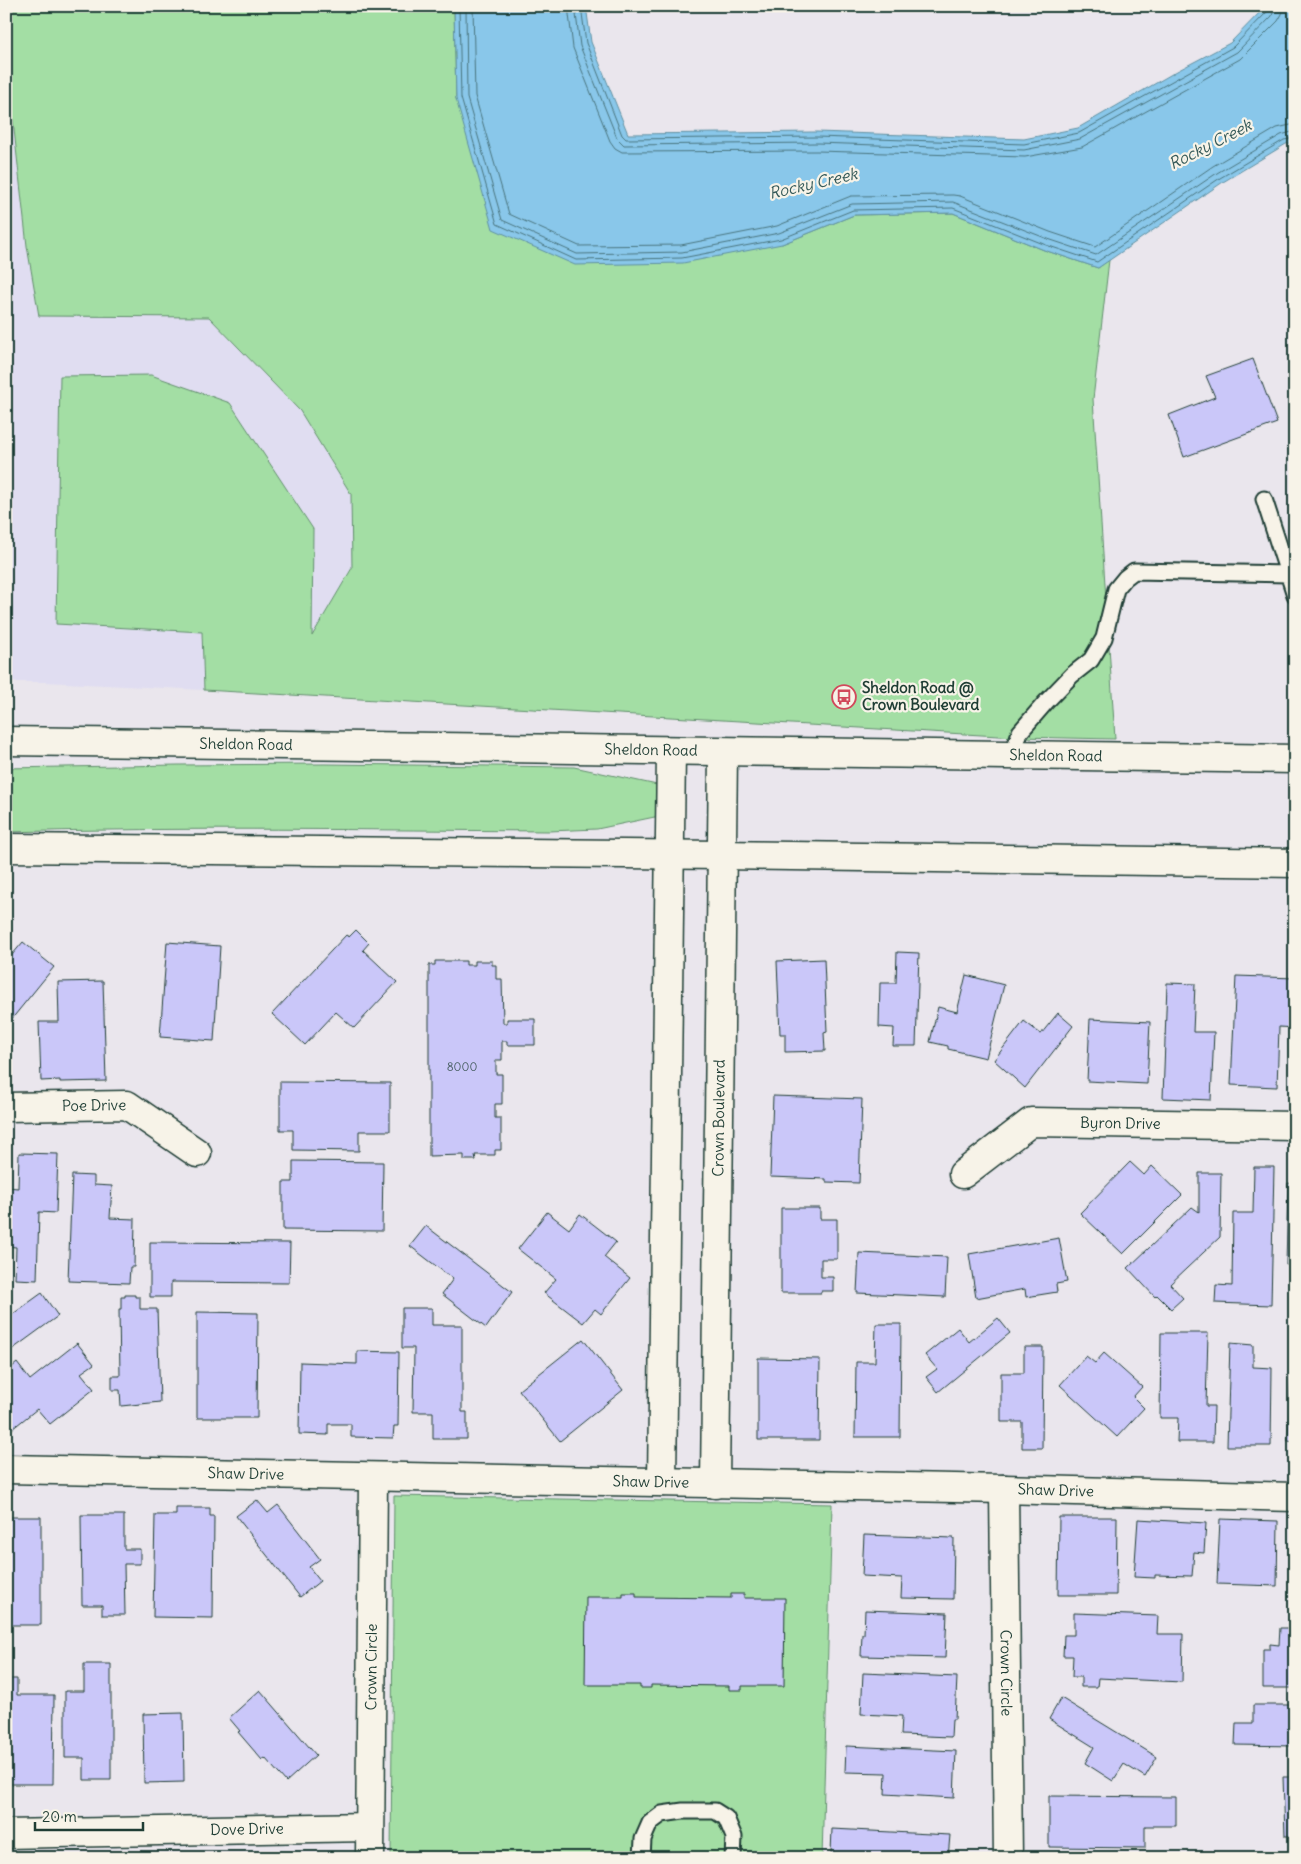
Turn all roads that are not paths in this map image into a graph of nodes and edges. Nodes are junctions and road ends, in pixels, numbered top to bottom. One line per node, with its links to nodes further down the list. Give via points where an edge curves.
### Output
1 (1264, 499): 2 (lane)
2 (1288, 574): 3 (lane); 7 (lane, via 1134,572 1116,589 1104,638 1091,660 1072,675 1020,732)
3 (1295, 595)
4 (6, 742): 5 (street, Sheldon Road)
5 (671, 752): 6 (street, Sheldon Road); 10 (street)
6 (724, 752): 7 (street, Sheldon Road); 11 (street, Crown Boulevard)
7 (1012, 756): 8 (street, Sheldon Road)
8 (1295, 759)
9 (6, 848): 10 (street)
10 (669, 854): 11 (street); 19 (street)
11 (722, 855): 12 (street); 20 (street, Crown Boulevard)
12 (1295, 863)
13 (6, 1107): 15 (street, Poe Drive, via 127,1106)
14 (1295, 1126): 16 (street, Byron Drive, via 1031,1122)
15 (196, 1153)
16 (963, 1174)
17 (6, 1469): 18 (street, Shaw Drive)
18 (373, 1477): 19 (street, Shaw Drive); 23 (street, Crown Circle)
19 (662, 1482): 20 (street, Shaw Drive)
20 (715, 1484): 21 (street, Shaw Drive)
21 (1004, 1489): 22 (street, Shaw Drive); 28 (street, Crown Circle)
22 (1295, 1497)
23 (369, 1827): 24 (street, Dove Drive); 25 (street, Crown Circle)
24 (6, 1834)
25 (370, 1858)
26 (642, 1858): 27 (lane, via 643,1839 650,1823 662,1814 683,1811 715,1811 726,1818 734,1837)
27 (733, 1858)
28 (1008, 1858)

